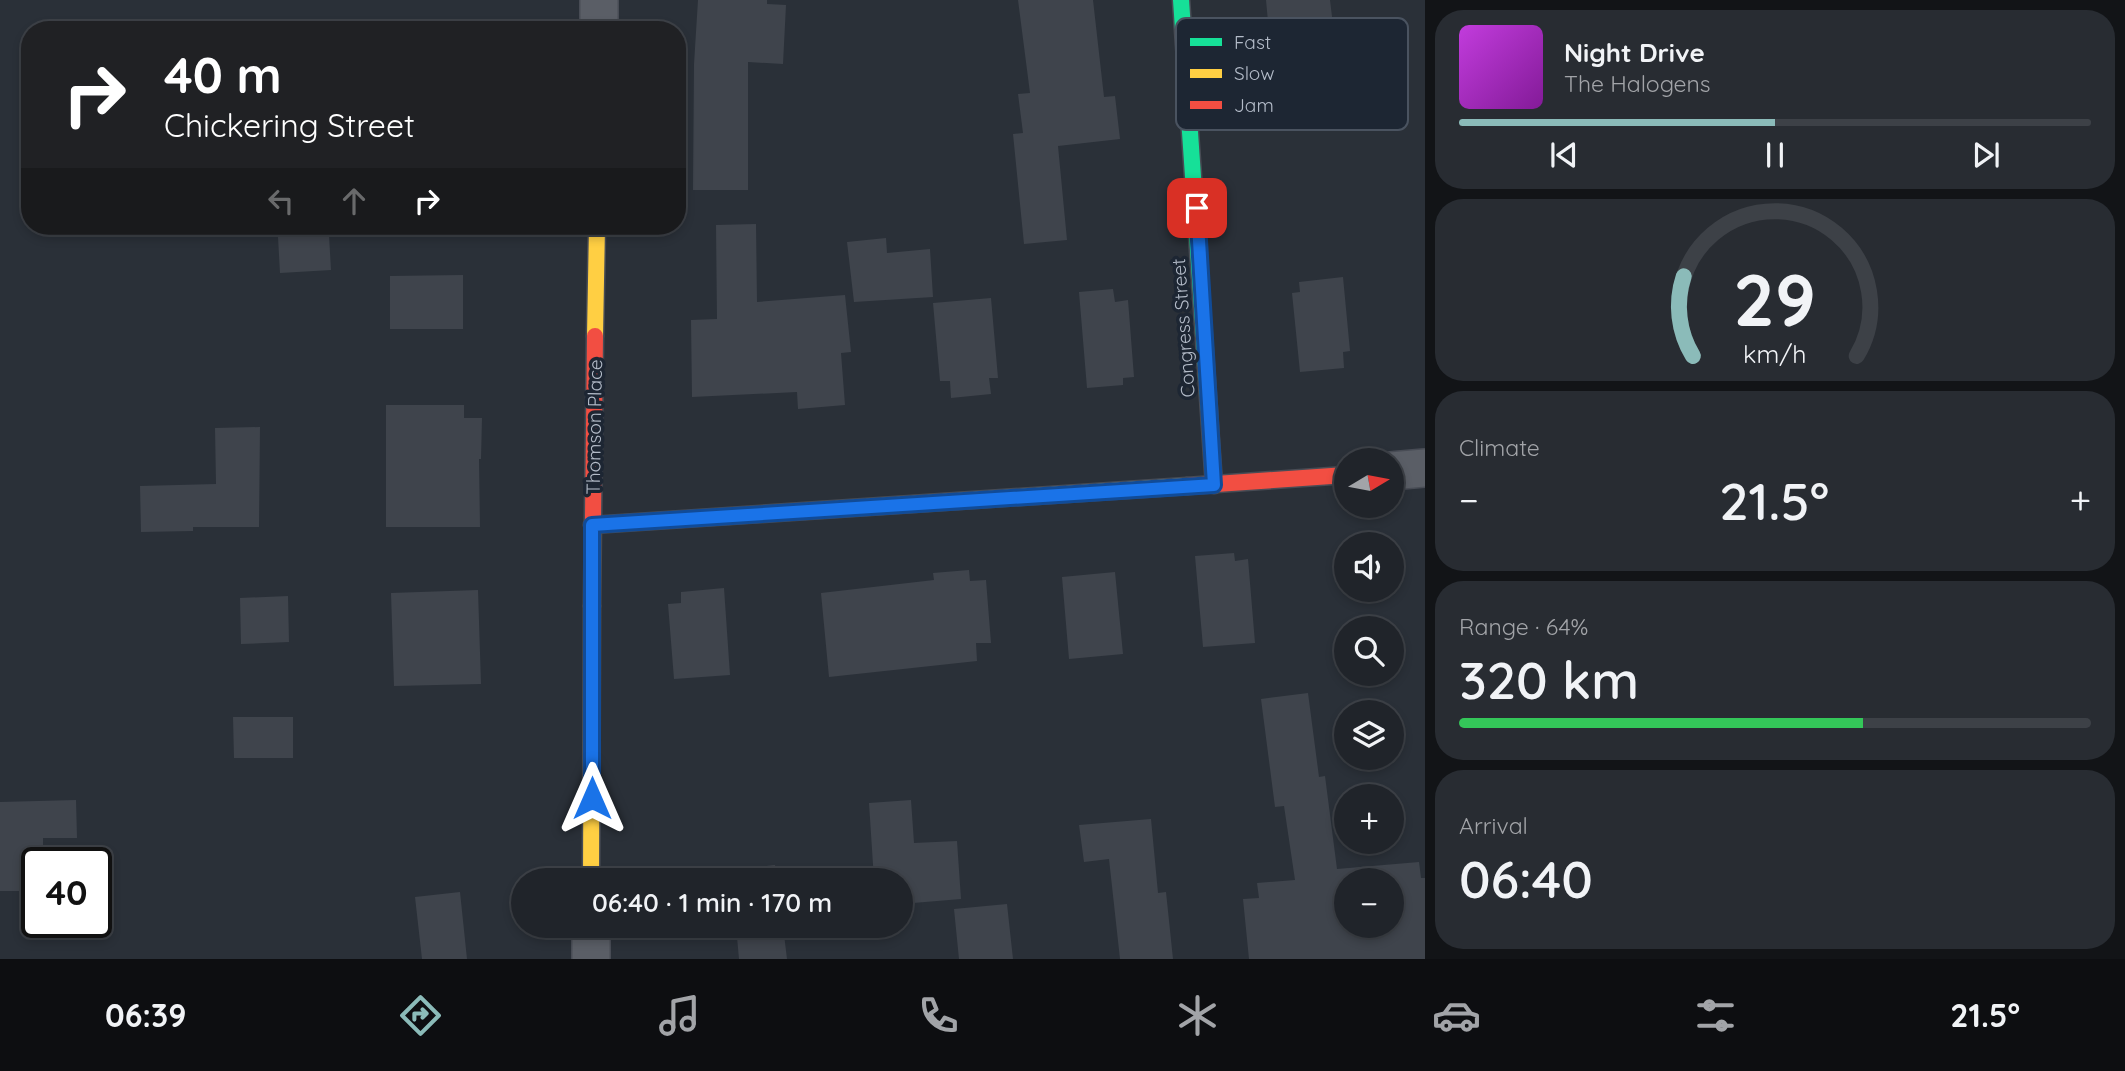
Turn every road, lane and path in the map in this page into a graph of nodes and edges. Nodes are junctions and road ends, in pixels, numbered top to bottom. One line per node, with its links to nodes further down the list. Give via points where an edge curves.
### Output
1 (599, 0): 4 (street)
2 (1181, 0): 3 (street, Congress Street)
3 (1182, 18)
4 (599, 21)
5 (1191, 130): 10 (street, Congress Street)
6 (597, 235): 11 (street, Thomson Place)
7 (1425, 468): 8 (street)
8 (1404, 470)
9 (1334, 476): 10 (street)
10 (1214, 485): 11 (street)
11 (592, 525): 12 (street, Thomson Place)
12 (591, 868)
13 (591, 938): 14 (street)
14 (591, 959)

